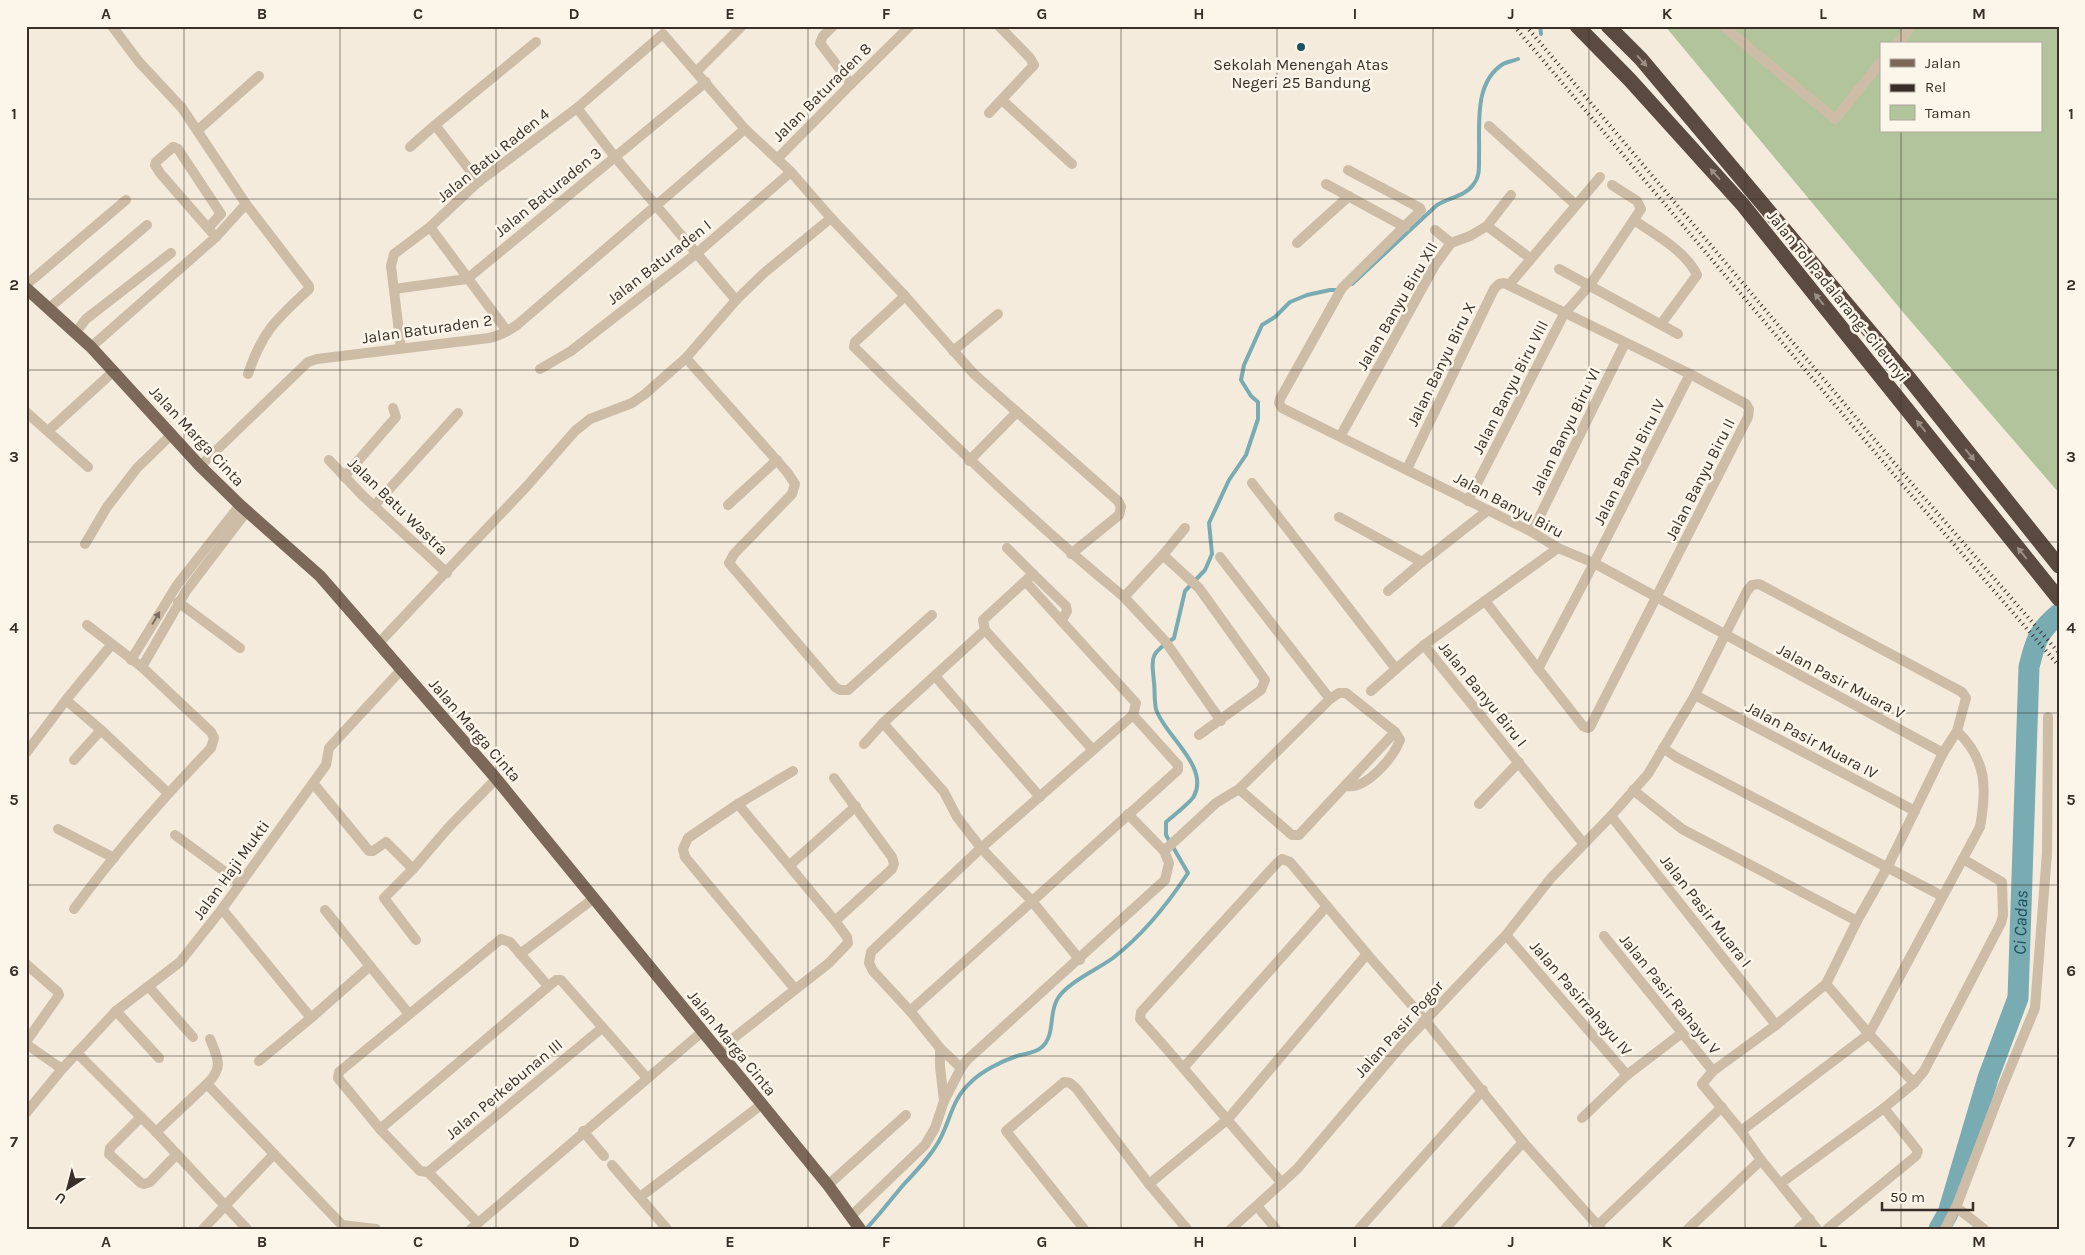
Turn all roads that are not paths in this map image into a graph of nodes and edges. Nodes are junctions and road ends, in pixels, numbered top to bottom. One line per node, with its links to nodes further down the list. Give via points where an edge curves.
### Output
1 (112, 26): 24 (street)
2 (742, 26): 14 (street)
3 (833, 26): 17 (street, via 820,43)
4 (910, 26): 17 (street, Jalan Baturaden 8)
5 (999, 26): 18 (street, via 1034,65)
6 (1577, 26): 115 (highway, Jalan Tol Padalarang–Cileunyi, one-way to 6, via 1743,205)
7 (1608, 26): 110 (highway, Jalan Tol Padalarang–Cileunyi, one-way to 110, via 1641,59 1908,376)
8 (1723, 26): 13 (street, via 1835,119)
9 (1912, 26): 12 (street)
10 (661, 30): 14 (street, Jalan Batu Raden 4); 19 (street, Jalan Batu Raden 4)
11 (536, 42): 21 (street)
12 (1899, 42)
13 (1880, 63)
14 (697, 71): 16 (street, Jalan Batu Raden 4)
15 (259, 76): 24 (street)
16 (706, 82): 23 (street, Jalan Batu Raden 4); 26 (street, Jalan Baturaden 3)
17 (850, 84): 27 (street, Jalan Baturaden 8)
18 (1002, 100): 20 (street); 28 (street)
19 (577, 108): 26 (street); 32 (street, Jalan Batu Raden 4)
20 (989, 113)
21 (435, 125): 25 (street); 32 (street)
22 (1490, 126): 40 (street)
23 (745, 129): 27 (street, Jalan Batu Raden 4); 39 (street, Jalan Baturaden 2)
24 (198, 130): 38 (street)
25 (410, 147)
26 (615, 157): 39 (street); 56 (street, Jalan Baturaden 3)
27 (777, 159): 30 (street, Jalan Batu Raden 4)
28 (1072, 164)
29 (1348, 170): 46 (street, via 1420,208)
30 (791, 172): 41 (street, Jalan Batu Raden 4); 53 (street, Jalan Baturaden I)
31 (1600, 177): 40 (street)
32 (479, 182): 45 (street, Jalan Batu Raden 4)
33 (1326, 184): 36 (street)
34 (1612, 185): 42 (street, via 1637,202 1641,209)
35 (1511, 195): 44 (street)
36 (1349, 196): 46 (street); 50 (street)
37 (126, 200): 59 (street)
38 (246, 204): 49 (street); 77 (street, via 309,286 265,334)
39 (657, 205): 53 (street); 68 (street, Jalan Baturaden 2)
40 (1576, 205): 57 (street)
41 (831, 218): 61 (street, Jalan Batu Raden 4); 62 (street)
42 (1634, 220): 58 (street, Jalan Banyu Biru VIII); 66 (street, via 1680,253 1697,275)
43 (147, 225): 63 (street)
44 (1487, 226): 51 (street, Jalan Banyu Biru XII); 54 (street)
45 (430, 227): 56 (street); 60 (street, Jalan Batu Raden 4, via 394,254 390,266)
46 (1405, 227): 85 (street, Jalan Banyu Biru, via 1340,292 1280,398 1279,403 1286,409)
47 (208, 228): 47 (street, via 221,214 178,149 173,147 156,162 156,167); 49 (street)
48 (1435, 230): 51 (street)
49 (216, 237): 71 (street)
50 (1297, 243)
51 (1451, 243): 85 (street, Jalan Banyu Biru XII, via 1435,265)
52 (171, 253): 67 (street, via 86,319)
53 (697, 253): 62 (street); 75 (street, Jalan Baturaden I, via 571,352)
54 (1526, 255)
55 (1559, 269): 58 (street)
56 (467, 279): 60 (street); 68 (street)
57 (1510, 285): 65 (street); 91 (street, Jalan Banyu Biru X, via 1499,284 1494,289)
58 (1590, 285): 65 (street, Jalan Banyu Biru VIII); 66 (street)
59 (26, 287): 63 (main road, Jalan Marga Cinta)
60 (394, 288): 72 (street, Jalan Batu Raden 4)
61 (905, 296): 73 (street, Jalan Batu Raden 4); 88 (street, via 854,346)
62 (736, 300): 74 (street)
63 (49, 308): 67 (main road, Jalan Marga Cinta)
64 (998, 314): 73 (street)
65 (1564, 314): 70 (street); 94 (street, Jalan Banyu Biru VIII)
66 (1661, 324): 69 (street)
67 (76, 332): 71 (main road, Jalan Marga Cinta)
68 (507, 332): 72 (street, Jalan Baturaden 2, via 489,338)
69 (1678, 334)
70 (1625, 343): 78 (street); 101 (street, Jalan Banyu Biru VI)
71 (91, 347): 76 (main road, Jalan Marga Cinta)
72 (401, 348): 89 (street, Jalan Baturaden 2, via 308,362)
73 (953, 351): 82 (street, Jalan Batu Raden 4)
74 (686, 358): 87 (street); 111 (street, via 632,403 590,419 575,431)
75 (540, 369)
76 (114, 371): 83 (street); 84 (main road, Jalan Marga Cinta)
77 (248, 374)
78 (1690, 374): 109 (street, Jalan Banyu Biru IV); 116 (street, Jalan Banyu Biru II, via 1750,409)
79 (393, 408): 92 (street, via 396,417)
80 (26, 412): 83 (street)
81 (458, 413): 96 (street)
82 (1016, 413): 88 (street); 105 (street, Jalan Batu Raden 4, via 1121,507 1119,515)
83 (48, 431): 90 (street)
84 (172, 434): 89 (main road, Jalan Marga Cinta); 102 (street, via 137,468 107,507)
85 (1341, 435): 91 (street, Jalan Banyu Biru)
86 (329, 460): 92 (street, Jalan Batu Wastra)
87 (777, 460): 95 (street); 120 (street, via 795,484 795,490 729,563 834,687 848,690)
88 (969, 461): 105 (street)
89 (200, 466): 97 (main road, Jalan Marga Cinta)
90 (88, 467)
91 (1407, 469): 94 (street, Jalan Banyu Biru)
92 (344, 477): 96 (street, Jalan Batu Wastra)
93 (1252, 483): 130 (street)
94 (1468, 500): 98 (street, Jalan Banyu Biru)
95 (728, 505)
96 (374, 506): 111 (street, Jalan Batu Wastra)
97 (243, 508): 113 (street); 125 (main road, Jalan Marga Cinta, via 320,576)
98 (1487, 511): 101 (street, Jalan Banyu Biru); 108 (street)
99 (1340, 517): 108 (street)
100 (1185, 528): 106 (street)
101 (1532, 532): 104 (street, Jalan Banyu Biru)
102 (85, 544)
103 (1006, 548): 112 (street)
104 (1558, 548): 109 (street, Jalan Banyu Biru); 118 (street, Jalan Banyu Biru I)
105 (1071, 554): 117 (street)
106 (1163, 556): 117 (street); 140 (street, via 1199,588 1265,680 1261,690)
107 (1220, 557): 136 (street)
108 (1422, 562): 114 (street)
109 (1594, 563): 116 (street, Jalan Banyu Biru); 131 (street, Jalan Banyu Biru IV)
110 (2059, 566)
111 (447, 573): 125 (street)
112 (1030, 578): 122 (street, via 983,620); 138 (street, via 1062,620 1134,700)
113 (181, 588): 119 (street); 128 (street, one-way to 113)
114 (1388, 591)
115 (2056, 595)
116 (1657, 596): 123 (street, Jalan Banyu Biru); 131 (street, via 1588,728 1583,726)
117 (1124, 597): 140 (street, via 1165,641)
118 (1485, 601): 126 (street, Jalan Banyu Biru I); 131 (street)
119 (178, 602): 127 (street); 129 (street)
120 (932, 614)
121 (87, 624): 124 (street)
122 (985, 630): 133 (street); 147 (street)
123 (1725, 635): 135 (street, Jalan Pasir Pogor); 143 (street, Jalan Pasir Pogor, via 1747,590 1758,584 1962,692 1966,698); 149 (street, Jalan Pasir Muara V)
124 (112, 644): 128 (street); 137 (street)
125 (378, 644): 132 (main road, Jalan Marga Cinta)
126 (1424, 645): 130 (street); 151 (street, Jalan Banyu Biru I)
127 (240, 648)
128 (131, 660): 129 (street)
129 (142, 667): 158 (street, via 214,738 211,748)
130 (1396, 669): 134 (street)
131 (1538, 669)
132 (401, 670): 154 (main road, Jalan Marga Cinta); 155 (street, Jalan Haji Mukti, via 329,748 327,764)
133 (935, 676): 141 (street); 159 (street)
134 (1371, 691)
135 (1695, 695): 146 (street, Jalan Pasir Pogor); 163 (street, Jalan Pasir Muara IV)
136 (1330, 699): 156 (street); 156 (street, via 1339,692 1346,693 1395,732 1299,835 1295,836)
137 (66, 700): 142 (street); 148 (street)
138 (1133, 715): 147 (street); 164 (street, via 1179,767)
139 (2048, 717): 252 (street, via 2047,853 2035,1008)
140 (1221, 721): 144 (street)
141 (883, 723): 145 (street); 169 (street, via 944,792)
142 (101, 730): 150 (street); 158 (street)
143 (1956, 731): 149 (street); 172 (street, via 1974,752 1984,776 1985,788 1980,826)
144 (1200, 735)
145 (864, 744)
146 (1663, 748): 157 (street, Jalan Pasir Pogor, via 1648,774); 174 (street)
147 (1093, 750): 159 (street)
148 (26, 753)
149 (1943, 753): 163 (street)
150 (74, 760)
151 (1519, 762): 161 (street); 168 (street, Jalan Banyu Biru I)
152 (793, 771): 160 (street)
153 (834, 778): 162 (street)
154 (496, 779): 175 (street, via 449,826); 178 (main road, Jalan Marga Cinta)
155 (313, 783): 175 (street, via 369,850 373,851 386,842); 176 (street, Jalan Haji Mukti)
156 (1239, 789): 170 (street, via 1216,803)
157 (1633, 790): 165 (street, Jalan Pasir Pogor); 185 (street, via 1682,829)
158 (168, 793): 171 (street)
159 (1040, 797): 169 (street)
160 (738, 804): 173 (street); 197 (street, via 688,838 683,849 685,857)
161 (1479, 804)
162 (856, 806): 173 (street); 184 (street, via 894,864)
163 (1915, 811): 174 (street)
164 (1128, 814): 170 (street); 179 (street)
165 (1611, 816): 168 (street, Jalan Pasir Pogor); 203 (street, Jalan Pasir Muara I)
166 (58, 829): 171 (street)
167 (174, 835): 176 (street)
168 (1584, 843): 186 (street, Jalan Pasir Pogor)
169 (981, 848): 179 (street); 199 (street, via 871,952 873,971)
170 (1166, 849): 191 (street, via 1169,862 1166,880)
171 (114, 858): 181 (street)
172 (1962, 859): 177 (street); 222 (street, via 2002,882 2003,914 1924,1071)
173 (790, 865): 184 (street)
174 (1887, 868): 177 (street); 185 (street)
175 (413, 870): 188 (street, via 384,898)
176 (240, 883): 182 (street, Jalan Haji Mukti)
177 (1942, 896): 207 (street)
178 (593, 899): 189 (street); 205 (main road, Jalan Marga Cinta)
179 (1031, 900): 191 (street); 199 (street)
180 (1326, 906): 190 (street); 216 (street); 216 (street, via 1290,862 1282,859 1140,1012 1140,1019)
181 (74, 909)
182 (222, 909): 196 (street, Jalan Haji Mukti, via 180,962); 201 (street)
183 (324, 910): 193 (street)
184 (836, 921): 197 (street, via 848,942 829,963)
185 (1857, 921): 194 (street)
186 (1506, 934): 202 (street, Jalan Pasir Pogor); 220 (street, Jalan Pasirrahayu IV)
187 (1604, 936): 206 (street, Jalan Pasir Rahayu V)
188 (416, 940)
189 (520, 954): 195 (street); 200 (street, via 510,942 499,940)
190 (1367, 954): 202 (street); 233 (street)
191 (1080, 960): 217 (street)
192 (26, 964): 210 (street, via 59,995)
193 (370, 966): 200 (street); 201 (street)
194 (1826, 984): 203 (street); 207 (street)
195 (548, 986): 204 (street, via 561,980); 234 (street)
196 (149, 987): 198 (street, Jalan Haji Mukti); 208 (street)
197 (795, 989): 212 (street)
198 (116, 1011): 213 (street, Jalan Haji Mukti); 214 (street)
199 (910, 1011): 211 (street)
200 (409, 1014): 234 (street, via 338,1075)
201 (311, 1018): 215 (street)
202 (1425, 1020): 224 (street); 245 (street, Jalan Pasir Pogor)
203 (1776, 1025): 219 (street)
204 (602, 1028): 221 (street); 244 (street, Jalan Perkebunan III)
205 (702, 1032): 212 (main road, Jalan Marga Cinta); 221 (street)
206 (1682, 1033): 219 (street, Jalan Pasir Rahayu V); 220 (street, Jalan Pasirrahayu IV)
207 (1869, 1034): 222 (street); 236 (street)
208 (194, 1037)
209 (210, 1039): 223 (street, via 219,1060 218,1069)
210 (26, 1043): 218 (street)
211 (940, 1048): 217 (street); 225 (street)
212 (717, 1051): 226 (main road, Jalan Marga Cinta)
213 (77, 1053): 218 (street, Jalan Haji Mukti); 231 (street)
214 (159, 1058)
215 (259, 1061)
216 (1184, 1067): 233 (street)
217 (961, 1068): 225 (street)
218 (62, 1069): 229 (street, Jalan Haji Mukti)
219 (1713, 1071): 227 (street, via 1702,1084)
220 (1627, 1075): 232 (street)
221 (647, 1078): 235 (street)
222 (1914, 1083): 228 (street)
223 (207, 1084): 237 (street); 240 (street)
224 (1482, 1090): 238 (street); 266 (street)
225 (944, 1102): 254 (street, via 925,1145)
226 (761, 1105): 248 (main road, Jalan Marga Cinta); 249 (street)
227 (1722, 1107): 236 (street); 257 (street)
228 (1884, 1108): 246 (street); 271 (street, via 1917,1148 1917,1153)
229 (26, 1113)
230 (906, 1115): 248 (street)
231 (141, 1117): 237 (street); 239 (street, via 110,1148 109,1154 144,1184 150,1182)
232 (1582, 1118)
233 (1228, 1119): 245 (street); 247 (street)
234 (380, 1129): 244 (street, via 420,1172)
235 (583, 1131): 241 (street); 255 (street)
236 (1741, 1131): 242 (street)
237 (156, 1132): 239 (street)
238 (1523, 1142): 257 (street); 267 (street)
239 (177, 1154): 250 (street)
240 (274, 1154): 250 (street); 256 (street)
241 (604, 1156)
242 (1761, 1160): 246 (street); 268 (street)
243 (612, 1165): 249 (street)
244 (428, 1172): 255 (street)
245 (1282, 1183): 251 (street, Jalan Pasir Pogor)
246 (1781, 1183): 253 (street)
247 (1149, 1184): 262 (street, via 1076,1088 1064,1082 1006,1132); 263 (street)
248 (828, 1185): 254 (main road, Jalan Marga Cinta)
249 (640, 1197): 261 (street)
250 (225, 1204): 258 (street); 259 (street)
251 (1257, 1206): 264 (street, Jalan Pasir Pogor); 265 (street)
252 (1956, 1207): 272 (street); 273 (street)
253 (1810, 1220): 269 (street); 270 (street)
254 (856, 1223)
255 (474, 1226)
256 (344, 1227): 260 (street)
257 (1599, 1227)
258 (203, 1229)
259 (247, 1229)
260 (376, 1229)
261 (667, 1229)
262 (1084, 1229)
263 (1186, 1229)
264 (1231, 1229)
265 (1276, 1229)
266 (1360, 1229)
267 (1445, 1229)
268 (1688, 1229)
269 (1798, 1229)
270 (1817, 1229)
271 (1827, 1229)
272 (1946, 1229)
273 (1984, 1229)

